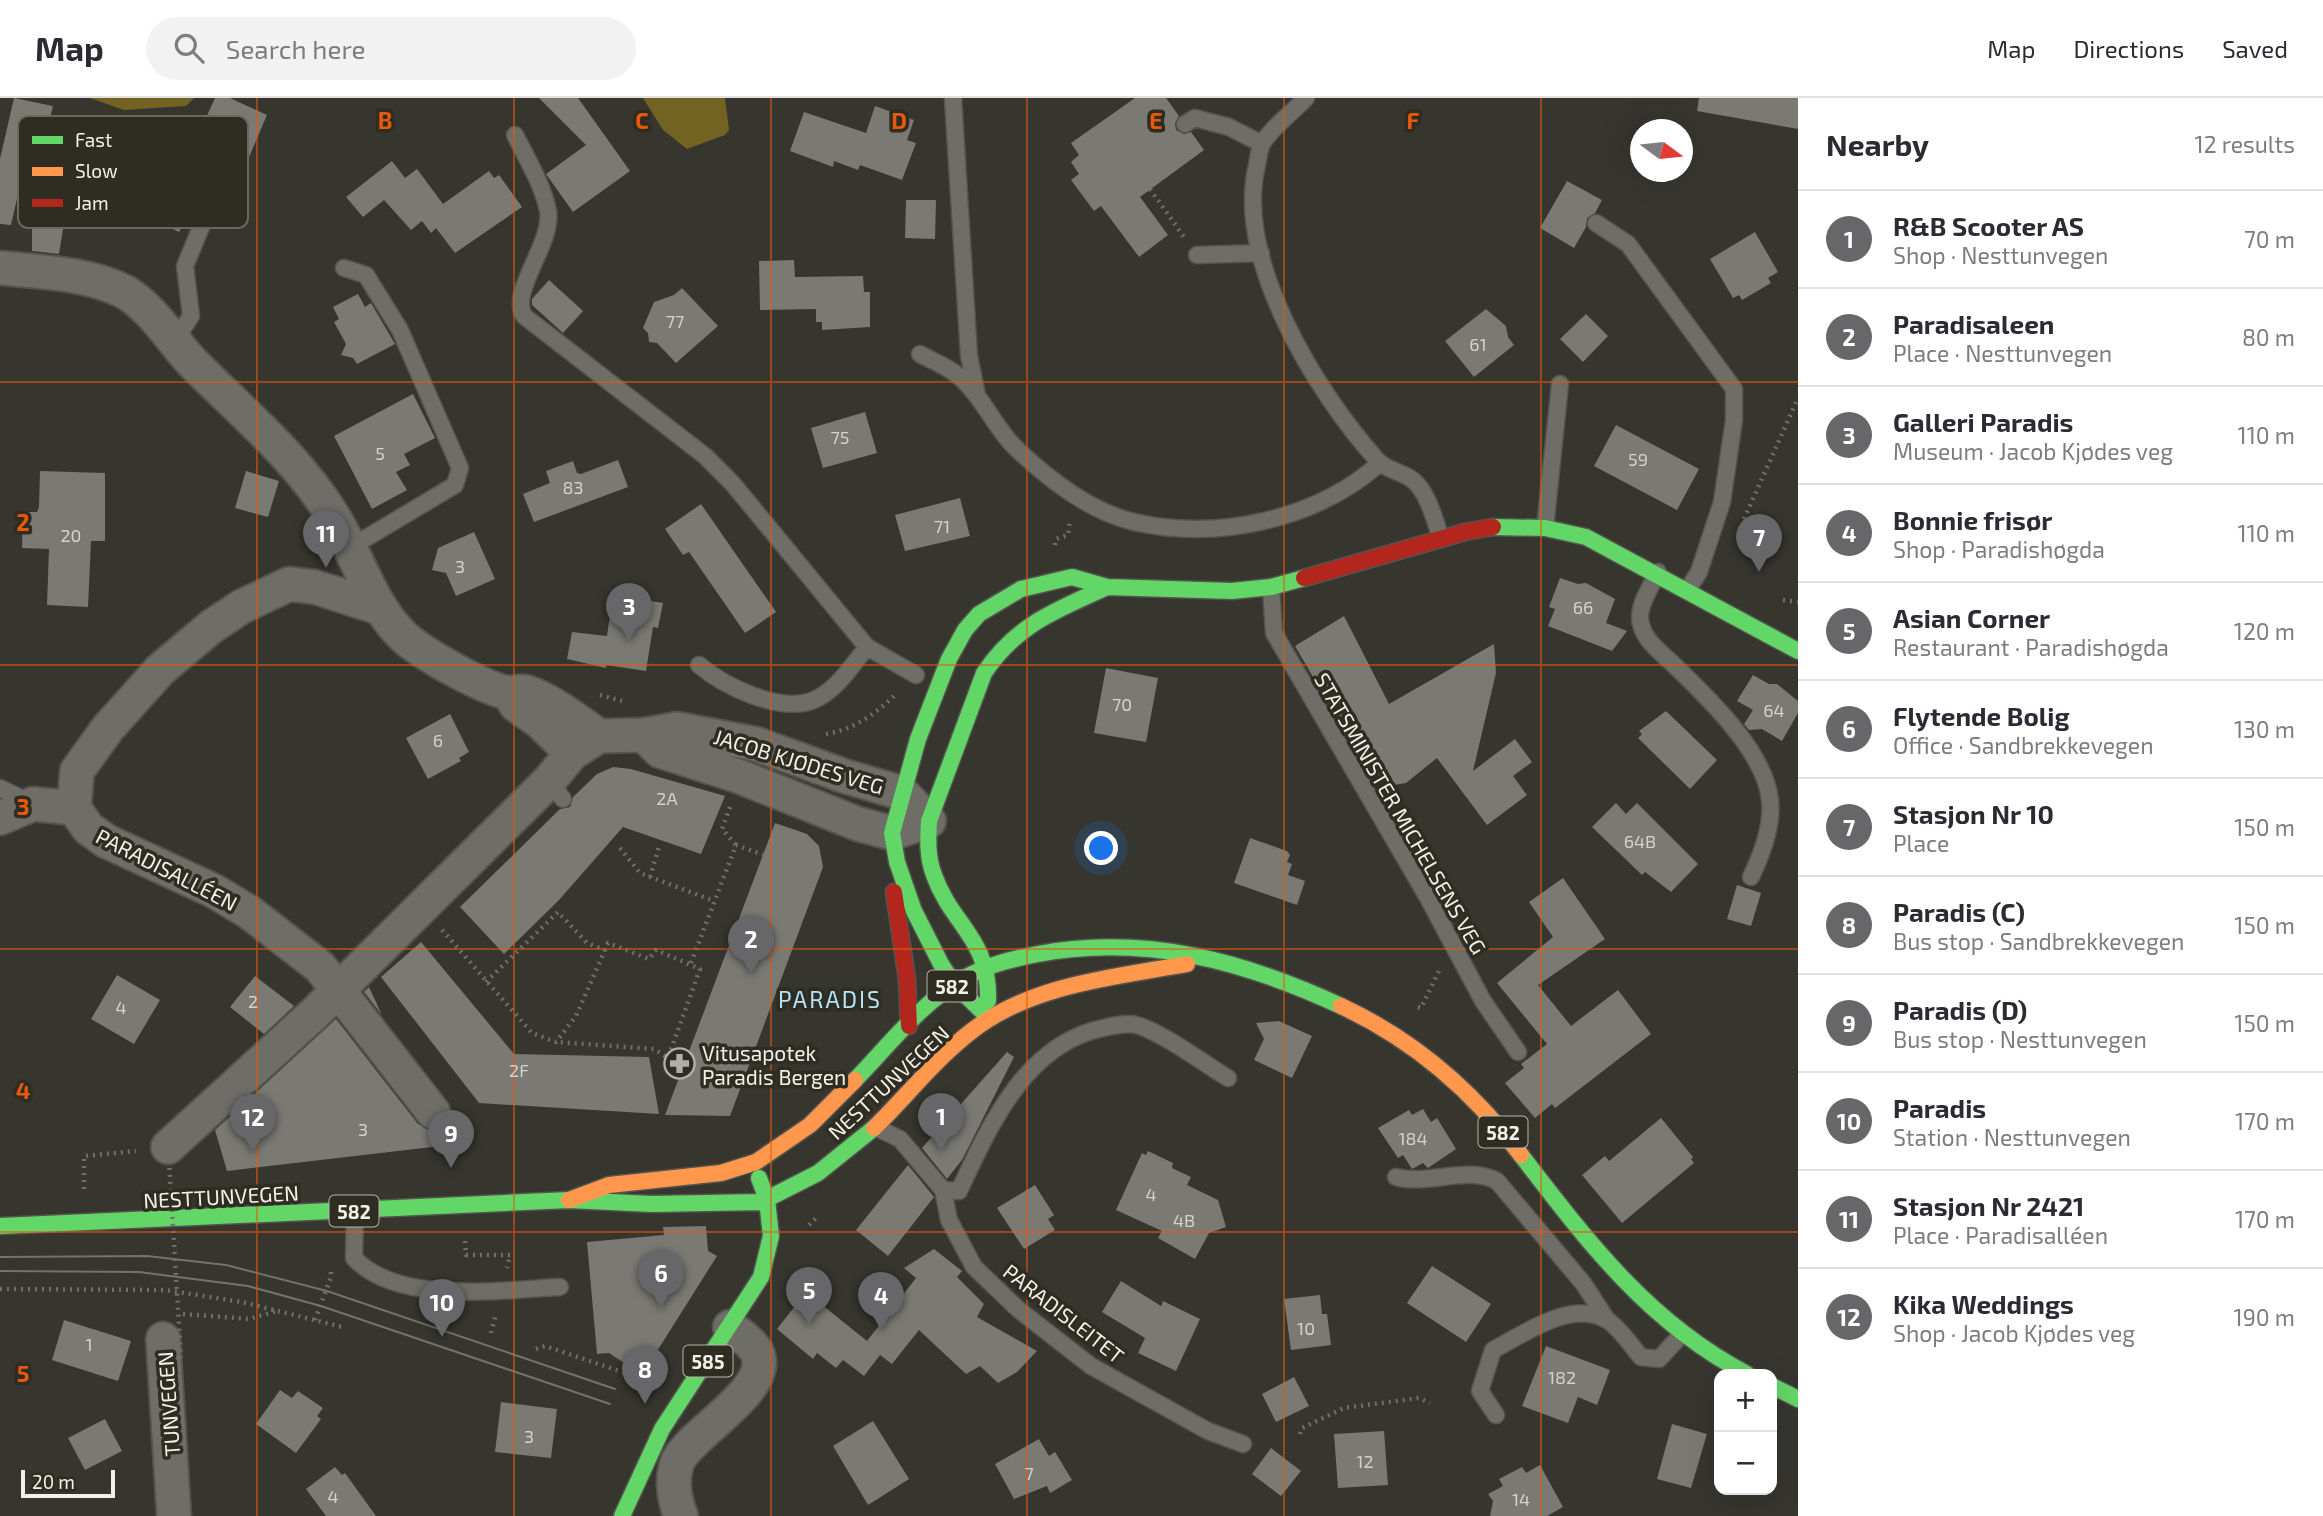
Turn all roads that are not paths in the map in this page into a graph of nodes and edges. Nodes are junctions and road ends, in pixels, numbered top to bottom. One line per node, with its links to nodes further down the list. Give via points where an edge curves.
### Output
1 (953, 98): 15 (lane, via 969,356)
2 (1306, 98): 5 (lane)
3 (1185, 124): 5 (lane, via 1195,118 1221,124)
4 (515, 135): 25 (lane, via 541,187 548,214 542,246 520,298 524,316 705,456)
5 (1262, 144): 8 (lane, via 1253,183 1253,220)
6 (1596, 223): 23 (lane, via 1629,244 1734,389 1722,502 1699,572)
7 (201, 228): 12 (lane, via 185,266 191,316)
8 (1261, 253): 9 (lane); 16 (lane, via 1285,317 1317,379)
9 (1197, 255)
10 (0, 268): 12 (street, via 64,276 124,292 145,307)
11 (344, 268): 19 (lane, via 366,275 400,330 460,468 455,485)
12 (174, 342): 19 (street, via 283,452 331,511)
13 (920, 354): 15 (lane, via 964,380)
14 (1560, 384): 17 (lane)
15 (978, 398): 16 (lane, via 997,429 1038,469 1093,506 1133,522 1231,527 1277,519 1319,503)
16 (1380, 463): 18 (lane, via 1415,482)
17 (1545, 528): 18 (main road, via 1500,526); 20 (main road, via 1586,537)
18 (1441, 538): 22 (main road)
19 (351, 547): 24 (street)
20 (1658, 572): 23 (main road); 38 (lane, via 1641,608 1642,629 1753,756 1770,800 1762,852)
21 (1107, 587): 22 (main road, via 1232,591); 32 (main road, via 1072,577 1047,580 1001,598 979,614 949,659); 36 (main road, via 1022,626 994,655)
22 (1271, 587): 45 (lane, STATSMINISTER MICHELSENS VEG, via 1275,634 1483,1001)
23 (1688, 589): 26 (main road)
24 (380, 608): 30 (street, via 403,636 427,655 509,693 516,705 540,722); 34 (street, via 316,587 289,584 241,607 160,670 108,728 77,771)
25 (867, 647): 27 (lane, via 834,687 805,702 736,690); 28 (lane)
26 (1798, 651)
27 (699, 665)
28 (916, 675)
29 (645, 735): 30 (street, JACOB KJØDES VEG); 32 (street, JACOB KJØDES VEG, via 677,729 714,734); 37 (street, JACOB KJØDES VEG, via 660,751 738,776 831,814)
30 (585, 744): 41 (street, via 547,794 421,906)
31 (0, 788): 33 (lane)
32 (902, 793): 36 (street, JACOB KJØDES VEG); 37 (main road)
33 (33, 804): 34 (street); 35 (street)
34 (74, 807): 41 (street, PARADISALLÉEN, via 88,828 106,841 215,891 249,912)
35 (0, 818)
36 (929, 821): 37 (street); 40 (main road, via 925,846 933,874 945,902)
37 (895, 847): 42 (main road, via 914,911); 44 (main road, via 893,899 907,979)
38 (1751, 877)
39 (1209, 960): 40 (main road, NESTTUNVEGEN / 582, via 1128,946 1067,948 1004,960); 43 (main road, 582, via 1115,977 1031,1000); 60 (main road, 582, via 1255,971 1325,998 1392,1032 1454,1079 1500,1129 1606,1264 1658,1317)
40 (987, 968): 42 (main road, NESTTUNVEGEN / 582); 43 (main road)
41 (328, 978): 47 (street, PARADISALLÉEN); 49 (street)
42 (954, 984): 43 (main road); 44 (main road, NESTTUNVEGEN / 582)
43 (989, 1018): 48 (main road, NESTTUNVEGEN / 582)
44 (909, 1026): 50 (main road, NESTTUNVEGEN / 582, via 818,1115)
45 (1518, 1052)
46 (1228, 1078): 52 (lane, via 1139,1025 1089,1031 1046,1057 1018,1084 986,1133 959,1191)
47 (433, 1112)
48 (875, 1127): 52 (lane, PARADISLEITET, via 900,1139); 54 (main road, NESTTUNVEGEN / 582, via 812,1177)
49 (169, 1154)
50 (753, 1164): 53 (main road, NESTTUNVEGEN / 582, via 611,1185); 54 (main road, 585)
51 (1396, 1178): 58 (lane, via 1419,1181 1478,1175 1497,1181 1583,1283)
52 (943, 1190): 66 (lane, PARADISLEITET, via 948,1220 974,1267 1020,1310 1091,1366 1208,1431)
53 (569, 1200): 54 (main road, NESTTUNVEGEN / 582, via 610,1204); 55 (main road, NESTTUNVEGEN / 582)
54 (767, 1200): 59 (main road, 585, via 770,1251 761,1277)
55 (355, 1210): 56 (main road, NESTTUNVEGEN / 582); 57 (lane, via 354,1258 375,1275 433,1290)
56 (0, 1226)
57 (560, 1287)
58 (1608, 1320): 60 (lane, via 1641,1357 1659,1359); 65 (lane, via 1584,1314 1554,1319 1493,1350 1480,1391)
59 (730, 1327): 68 (main road, 585, via 662,1429); 69 (street, via 754,1347 760,1359 755,1378 677,1462 673,1495)
60 (1682, 1334): 62 (main road, 582)
61 (172, 1349): 67 (street, TUNVEGEN)
62 (1736, 1369)
63 (1777, 1388): 64 (main road)
64 (1798, 1399)
65 (1496, 1415)
66 (1243, 1444)
67 (174, 1516)
68 (622, 1516)
69 (681, 1516)

